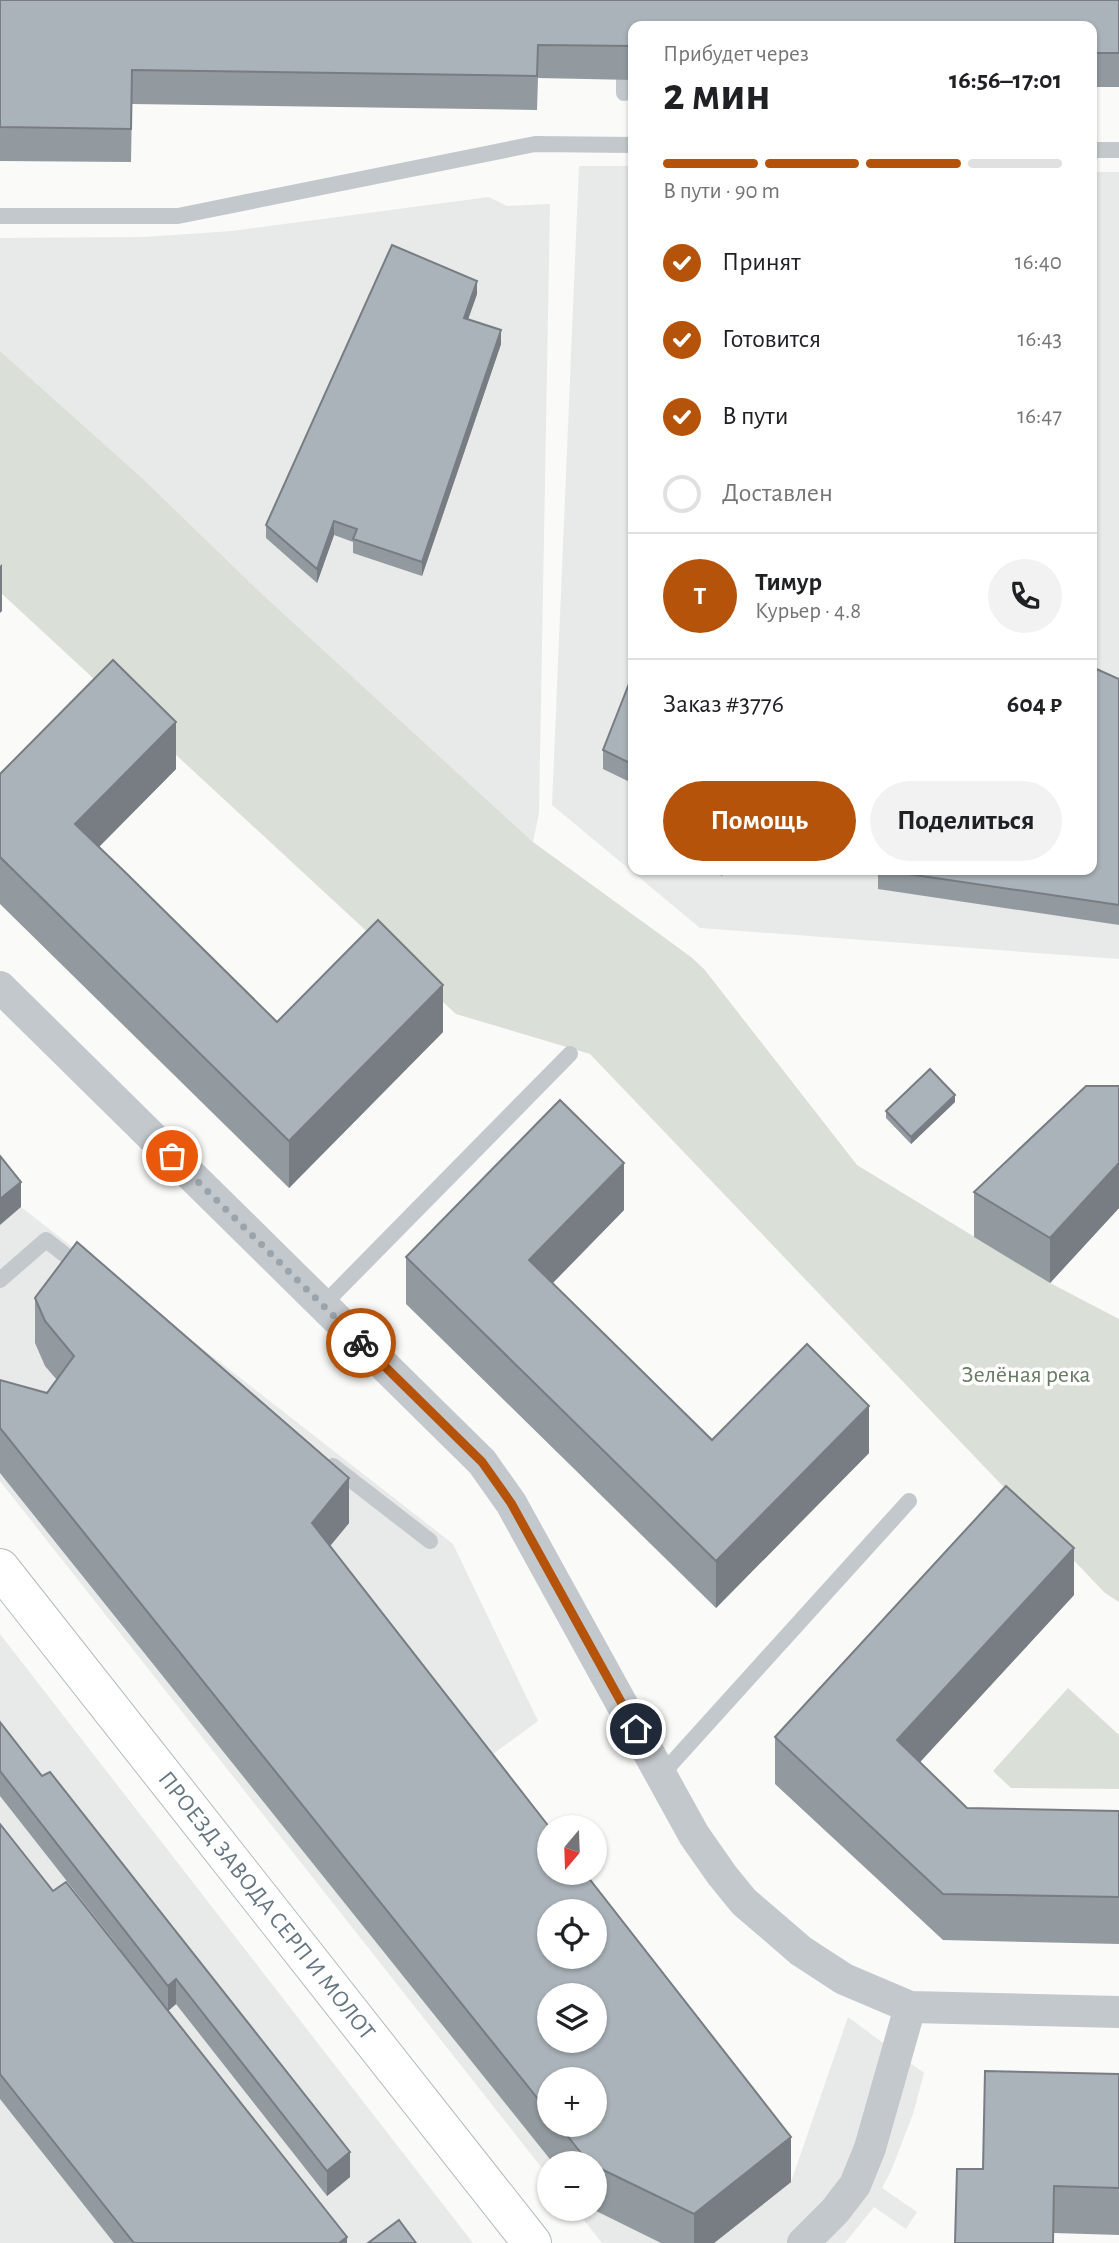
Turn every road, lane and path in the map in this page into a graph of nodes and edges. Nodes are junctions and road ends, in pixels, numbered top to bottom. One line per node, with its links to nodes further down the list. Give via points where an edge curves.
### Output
1 (628, 145): 4 (lane, via 535,144 178,216)
2 (1097, 150): 3 (lane)
3 (1119, 150)
4 (0, 216)
5 (0, 987): 9 (street)
6 (570, 1054): 9 (lane)
7 (90, 1275): 8 (lane, via 46,1240)
8 (0, 1280)
9 (323, 1305): 14 (street, via 495,1479)
10 (320, 1455): 12 (lane)
11 (909, 1501): 14 (lane)
12 (430, 1541)
13 (0, 1568): 17 (street, ПРОЕЗД ЗАВОДА СЕРП И МОЛОТ)
14 (661, 1775): 15 (street, via 722,1875 770,1927 844,1979)
15 (910, 2007): 16 (street); 18 (street, via 855,2185)
16 (1119, 2012)
17 (532, 2243)
18 (803, 2243)

